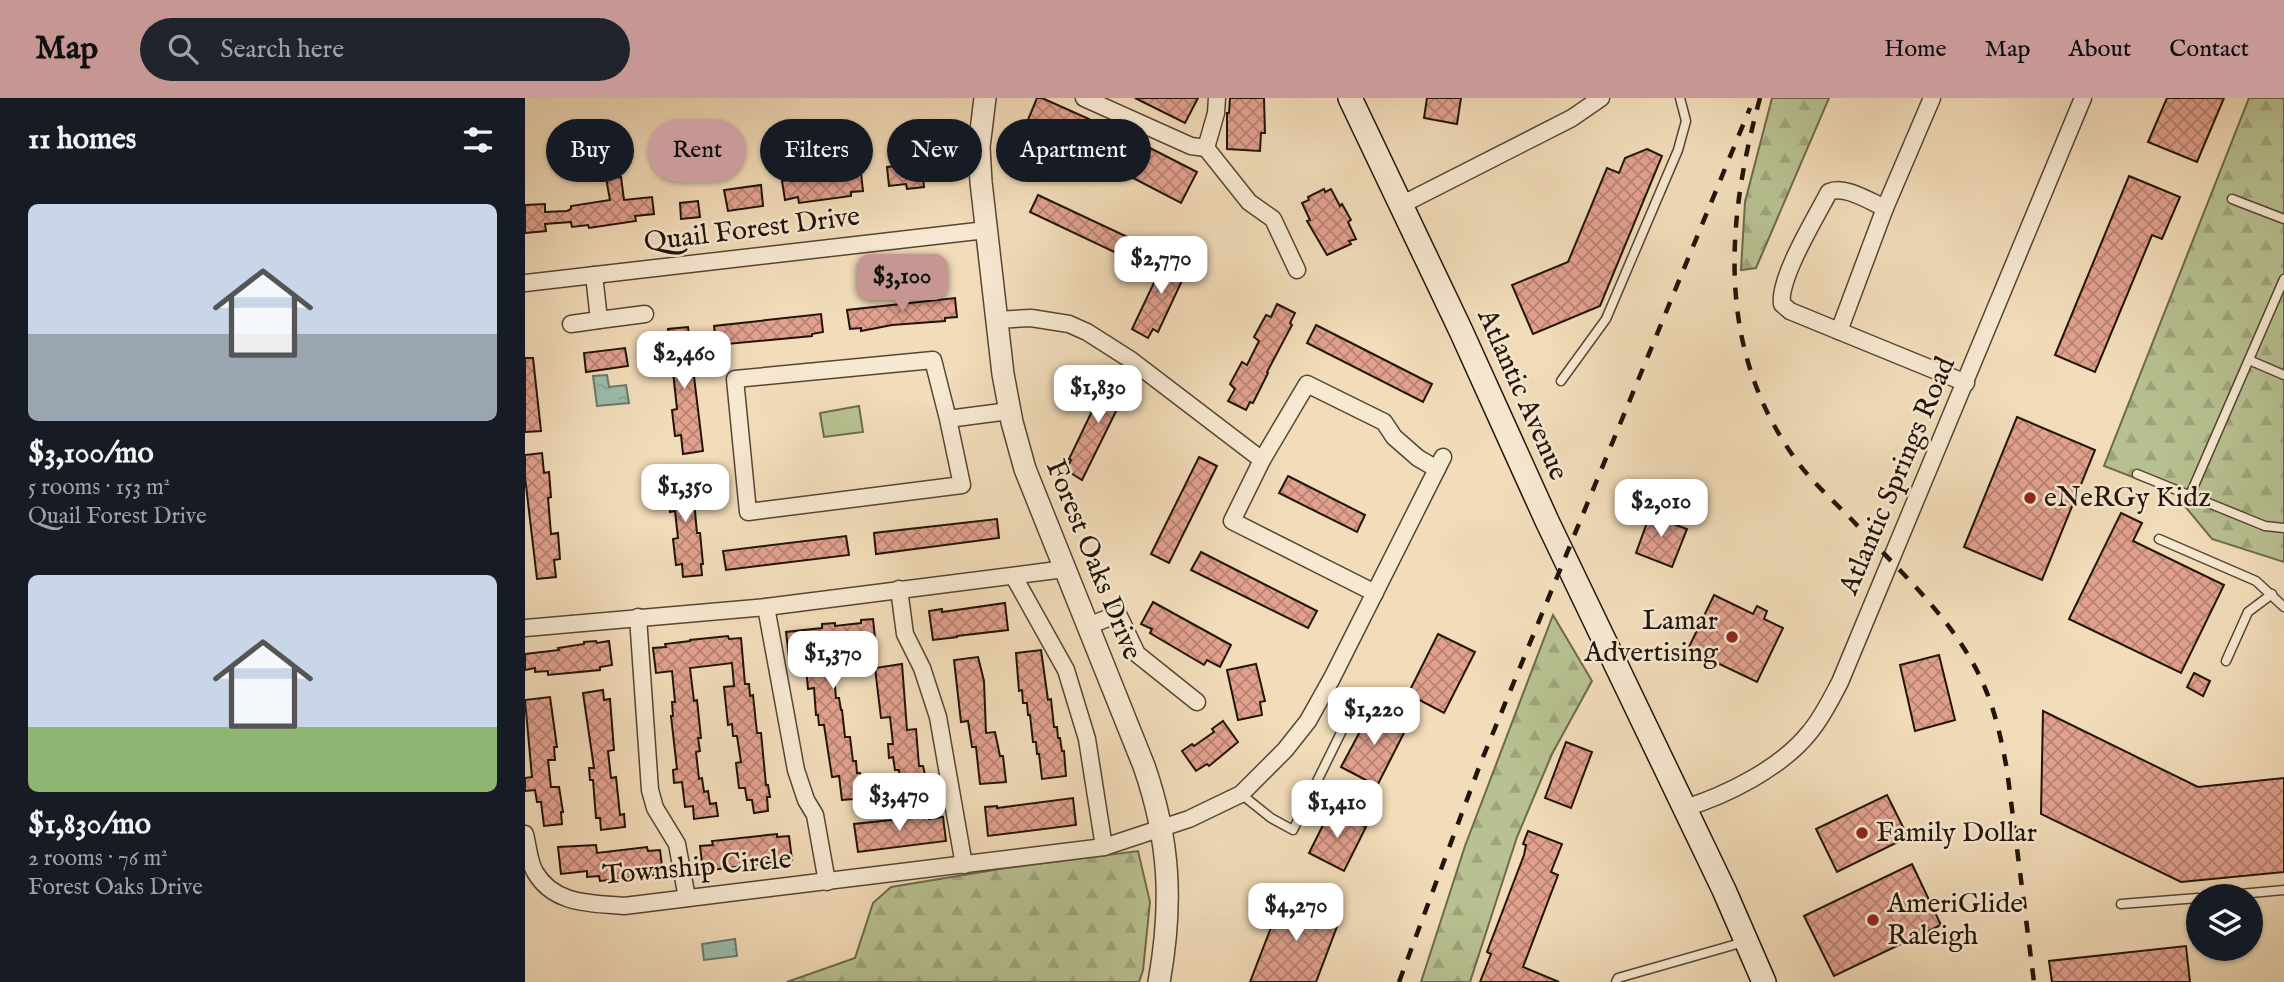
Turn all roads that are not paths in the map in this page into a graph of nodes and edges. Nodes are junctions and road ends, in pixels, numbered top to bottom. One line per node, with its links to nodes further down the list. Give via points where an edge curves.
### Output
1 (985, 98): 14 (street, Forest Oaks Drive, via 979,147)
2 (1084, 98): 9 (street, via 1191,146)
3 (1217, 98): 9 (street)
4 (1350, 98): 11 (main road, Atlantic Avenue)
5 (1601, 98): 11 (street)
6 (1680, 98): 26 (lane, via 1686,121 1678,150 1606,319)
7 (1932, 98): 12 (street)
8 (2083, 98): 27 (street, Atlantic Springs Road)
9 (1206, 148): 15 (street, via 1249,202 1273,219)
10 (2232, 199): 13 (lane)
11 (1401, 205): 49 (main road, Atlantic Avenue)
12 (1885, 208): 23 (street); 23 (street, via 1844,190 1829,192 1786,279 1782,304)
13 (2284, 219)
14 (986, 230): 16 (street, Quail Forest Drive); 21 (street, Forest Oaks Drive)
15 (1297, 270)
16 (594, 275): 18 (street, Quail Forest Drive); 20 (street)
17 (2284, 279): 24 (lane)
18 (525, 283)
19 (645, 314): 20 (street)
20 (599, 320): 22 (street)
21 (996, 320): 28 (street, Forest Oaks Drive); 30 (street, via 1031,318 1087,332)
22 (571, 324)
23 (1839, 331): 27 (street)
24 (2249, 360): 25 (lane); 32 (lane)
25 (2284, 374)
26 (1561, 381)
27 (1966, 383): 49 (street, Atlantic Springs Road, via 1824,712 1809,734 1764,771)
28 (1009, 411): 29 (street); 35 (street, Forest Oaks Drive, via 1025,468)
29 (949, 419): 29 (street, via 933,360 735,379 748,512 961,485)
30 (1262, 460): 38 (street, via 1232,521); 38 (street, Township Circle, via 1307,384 1384,422 1394,438 1418,458 1440,463)
31 (2137, 474): 32 (lane)
32 (2190, 495): 33 (lane, via 2265,526)
33 (2284, 528)
34 (2159, 539): 39 (lane, via 2256,581)
35 (1065, 569): 36 (street); 43 (street, Forest Oaks Drive)
36 (1014, 577): 37 (street); 52 (street, via 1066,670 1087,739)
37 (899, 589): 40 (street); 53 (street, via 905,634 938,717)
38 (1375, 593): 48 (street, Township Circle, via 1308,721)
39 (2272, 594): 41 (lane); 45 (lane, via 2248,612)
40 (765, 607): 42 (street); 54 (street, via 796,770 815,815)
41 (2284, 607)
42 (638, 617): 44 (street); 57 (street, via 650,790 655,808 677,844)
43 (1088, 626): 47 (street, via 1118,614 1137,654); 50 (street, Forest Oaks Drive, via 1144,766)
44 (525, 628)
45 (2226, 661)
46 (1360, 694): 48 (lane, via 1293,830)
47 (1197, 702)
48 (1241, 794): 50 (street, Township Circle)
49 (1685, 808): 60 (main road, Atlantic Avenue)
50 (1162, 827): 52 (street, Township Circle); 61 (street, Forest Oaks Drive, via 1168,915)
51 (525, 834): 57 (street, Township Circle, via 533,870 560,897 624,906)
52 (1104, 847): 53 (street, Township Circle)
53 (964, 865): 54 (street, Township Circle)
54 (827, 882): 57 (street, Township Circle)
55 (2284, 890): 56 (lane)
56 (2263, 892)
57 (687, 898)
58 (2186, 899): 59 (lane)
59 (2121, 904)
60 (1747, 941): 62 (lane); 63 (main road, Atlantic Avenue)
61 (1159, 982)
62 (1616, 982)
63 (1764, 982)

